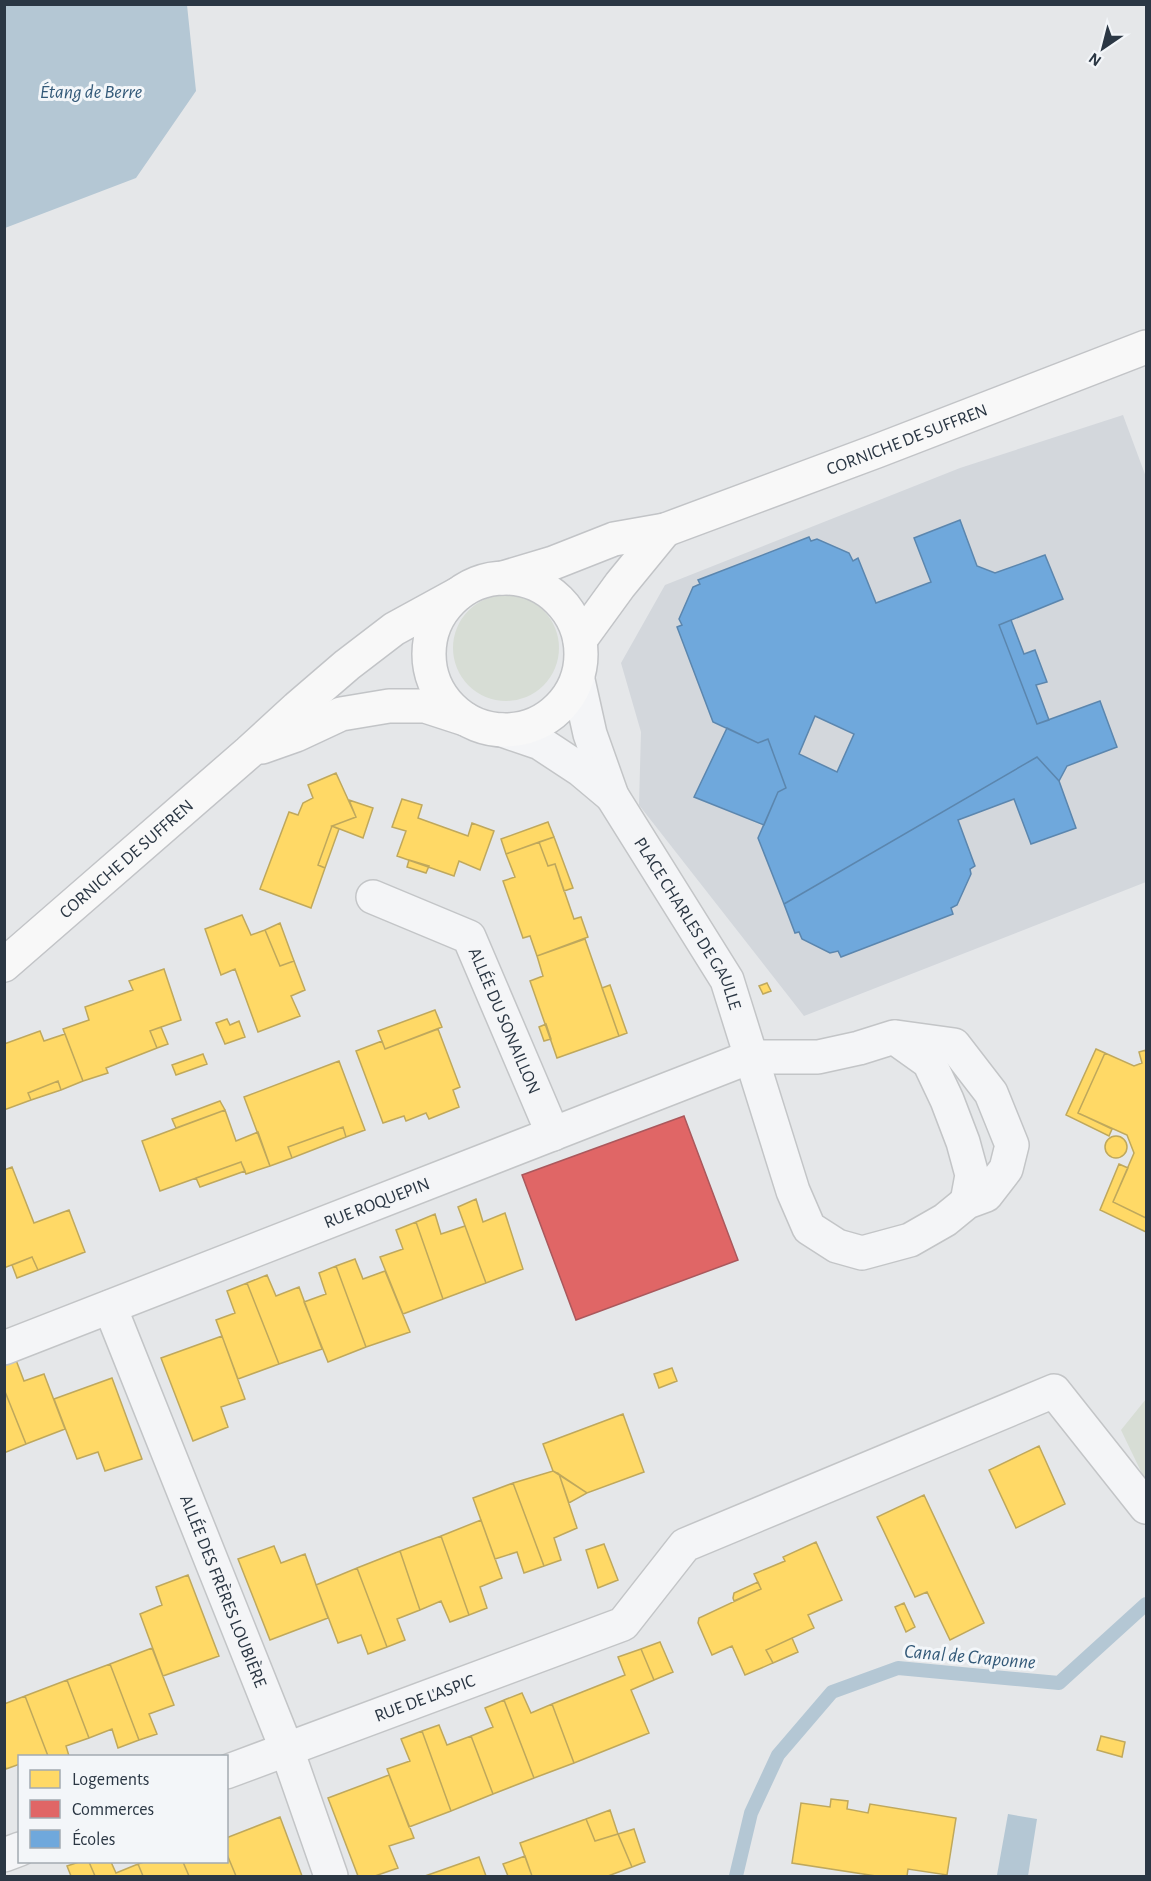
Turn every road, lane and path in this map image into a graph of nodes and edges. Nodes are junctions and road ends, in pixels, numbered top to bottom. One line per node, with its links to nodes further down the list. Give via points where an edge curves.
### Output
1 (1146, 347): 2 (main road, CORNICHE DE SUFFREN)
2 (665, 530): 3 (main road, CORNICHE DE SUFFREN, via 614,539); 5 (main road)
3 (503, 578): 4 (main road); 5 (main road, via 524,580 553,596 573,620)
4 (458, 594): 7 (main road, via 442,611 432,633 429,657 434,682 446,702); 9 (main road, CORNICHE DE SUFFREN, via 394,629)
5 (580, 640): 6 (main road)
6 (579, 680): 8 (main road, via 550,716 527,727); 10 (street, PLACE CHARLES DE GAULLE, via 590,734)
7 (465, 718): 8 (main road, via 482,727); 9 (main road, CORNICHE DE SUFFREN, via 425,706 389,706 341,714)
8 (502, 730): 10 (street, PLACE CHARLES DE GAULLE, via 540,743)
9 (249, 752): 12 (main road, CORNICHE DE SUFFREN)
10 (612, 796): 14 (street, PLACE CHARLES DE GAULLE, via 728,980)
11 (373, 897): 15 (street, ALLÉE DU SONAILLON, via 469,938)
12 (4, 965)
13 (894, 1036): 14 (street, via 818,1057); 16 (street, via 929,1062 947,1100 972,1175); 16 (street, PLACE CHARLES DE GAULLE, via 954,1045 991,1093 1012,1145 1006,1169 986,1196)
14 (750, 1057): 15 (street, RUE ROQUEPIN); 16 (street, PLACE CHARLES DE GAULLE, via 793,1191 809,1228 837,1246 862,1253 910,1240)
15 (553, 1134): 17 (street, RUE ROQUEPIN)
16 (967, 1202)
17 (110, 1307): 18 (street, RUE ROQUEPIN); 20 (street, ALLÉE DES FRÈRES LOUBIÈRE)
18 (4, 1348)
19 (1146, 1507): 20 (street, RUE DE L'ASPIC, via 1054,1391 686,1545 623,1624)
20 (287, 1750): 21 (street, RUE DE L'ASPIC); 22 (street, ALLÉE DES FRÈRES LOUBIÈRE)
21 (228, 1771)
22 (331, 1876)

